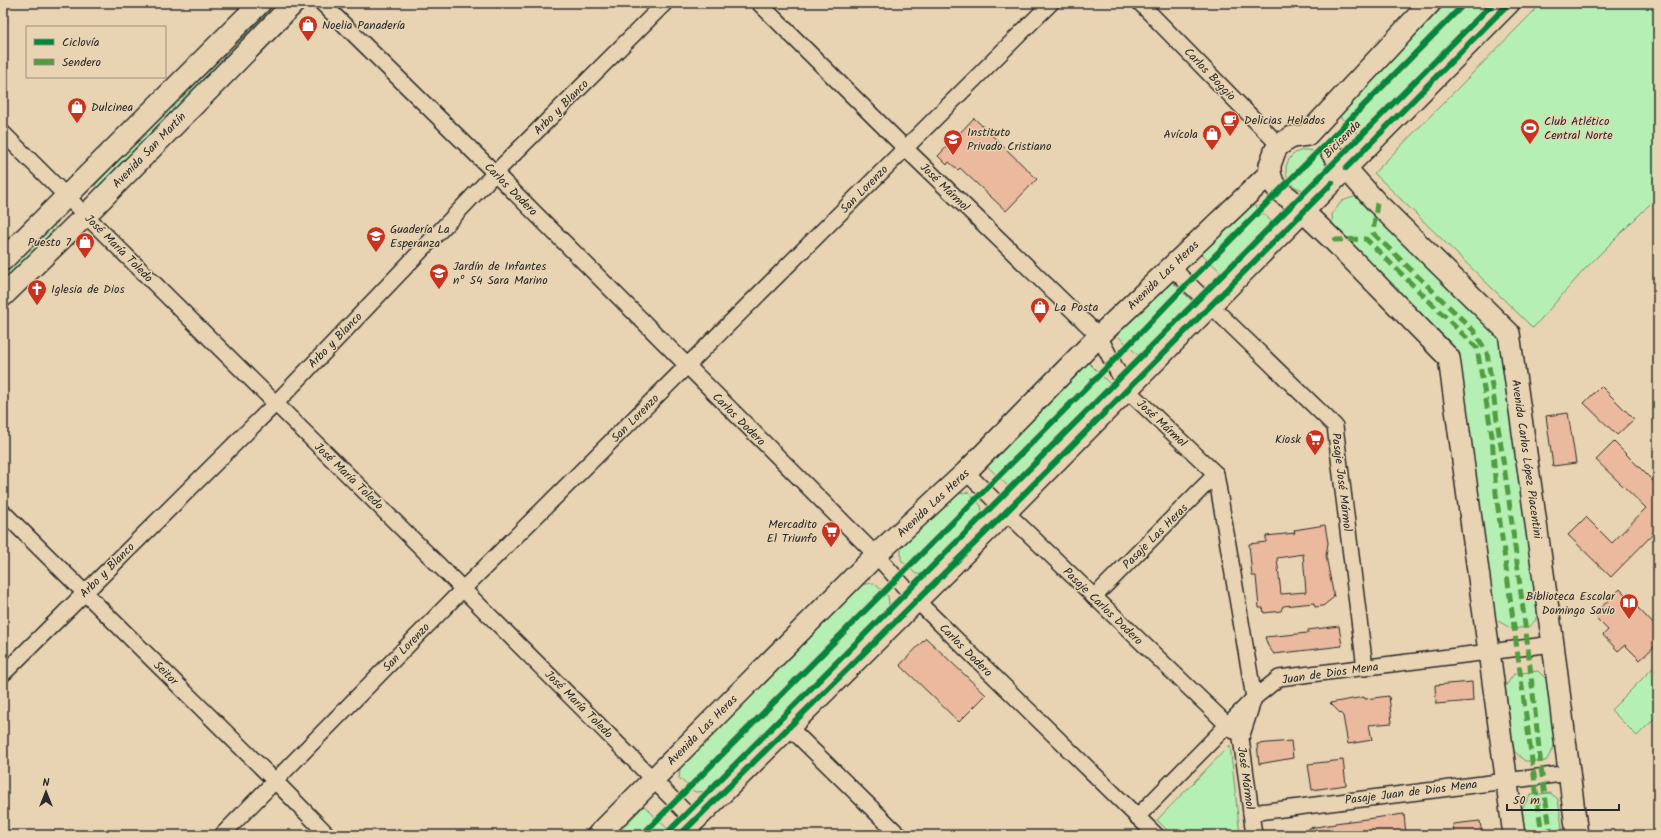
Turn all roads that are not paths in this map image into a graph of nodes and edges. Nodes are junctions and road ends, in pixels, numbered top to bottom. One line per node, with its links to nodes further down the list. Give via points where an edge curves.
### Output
1 (260, 3): 16 (main road, Avenida San Martín)
2 (294, 3): 19 (main road, Avenida San Martín)
3 (322, 3): 14 (street, Carlos Dodero)
4 (664, 3): 14 (street, Arbo y Blanco)
5 (759, 3): 12 (street, José Mármol)
6 (1051, 3): 12 (street, San Lorenzo)
7 (1140, 3): 13 (street, Carlos Boggio)
8 (1430, 3): 11 (main road)
9 (1509, 3): 15 (main road)
10 (3, 133): 16 (street, José María Toledo)
11 (1307, 135): 13 (main road, Avenida Las Heras, via 1292,137); 15 (main road, Avenida Carlos López Piacentini, via 1325,144)
12 (905, 148): 24 (street, José Mármol); 25 (street, San Lorenzo)
13 (1273, 159): 17 (main road, via 1273,183); 21 (main road, Avenida Las Heras)
14 (495, 173): 25 (street, Carlos Dodero); 27 (street, Arbo y Blanco)
15 (1332, 175): 17 (main road, via 1304,201); 18 (main road); 37 (main road, Avenida Carlos López Piacentini, via 1377,203 1509,333)
16 (66, 196): 19 (street, José María Toledo); 20 (main road, Avenida San Martín)
17 (1289, 198): 18 (main road)
18 (1303, 212): 23 (main road); 38 (main road, via 1449,358)
19 (86, 215): 22 (main road, Avenida San Martín); 27 (street, José María Toledo)
20 (3, 260)
21 (1171, 267): 23 (street, Pasaje José Mármol); 24 (main road, Avenida Las Heras)
22 (3, 296)
23 (1211, 305): 26 (main road); 39 (street, Pasaje José Mármol, via 1335,426)
24 (1100, 336): 26 (street, José Mármol); 28 (main road, Avenida Las Heras)
25 (687, 367): 32 (street, Carlos Dodero); 33 (street, San Lorenzo)
26 (1127, 390): 29 (street, José Mármol); 31 (main road)
27 (275, 404): 33 (street, José María Toledo); 34 (street, Arbo y Blanco)
28 (966, 472): 31 (street, Pasaje Carlos Dodero); 32 (main road, Avenida Las Heras)
29 (1216, 474): 35 (street, Pasaje Las Heras); 41 (street, José Mármol)
30 (3, 512): 34 (street, Seitor)
31 (1006, 512): 35 (street, Pasaje Carlos Dodero); 36 (main road)
32 (876, 555): 36 (street, Carlos Dodero); 46 (main road, Avenida Las Heras)
33 (464, 588): 46 (street, José María Toledo); 48 (street, San Lorenzo)
34 (84, 593): 40 (street, Arbo y Blanco); 48 (street, Seitor)
35 (1094, 597): 42 (street, Pasaje Carlos Dodero)
36 (916, 600): 43 (main road); 50 (street, Carlos Dodero)
37 (1554, 644): 38 (street, Juan de Dios Mena); 45 (main road, Avenida Carlos López Piacentini)
38 (1490, 652): 39 (street, Juan de Dios Mena); 47 (main road)
39 (1365, 668): 41 (street, Juan de Dios Mena, via 1279,678)
40 (3, 674)
41 (1254, 698): 42 (street, Juan de Dios Mena); 44 (street, José Mármol)
42 (1228, 725): 44 (street, Pasaje Carlos Dodero); 50 (street, Juan de Dios Mena)
43 (788, 727): 51 (main road); 55 (street)
44 (1241, 738): 49 (street, José Mármol)
45 (1570, 773): 47 (street, Pasaje Juan de Dios Mena); 59 (main road, Avenida Carlos López Piacentini)
46 (653, 779): 51 (street, José María Toledo); 54 (main road, Avenida Las Heras)
47 (1506, 780): 49 (street, Pasaje Juan de Dios Mena); 58 (main road)
48 (275, 781): 52 (street, San Lorenzo); 53 (street, Seitor)
49 (1251, 813): 57 (street, José Mármol)
50 (1137, 817): 56 (street, Carlos Dodero)
51 (687, 828)
52 (222, 835)
53 (328, 835)
54 (598, 835)
55 (899, 835)
56 (1156, 835)
57 (1254, 835)
58 (1514, 835)
59 (1577, 835)

